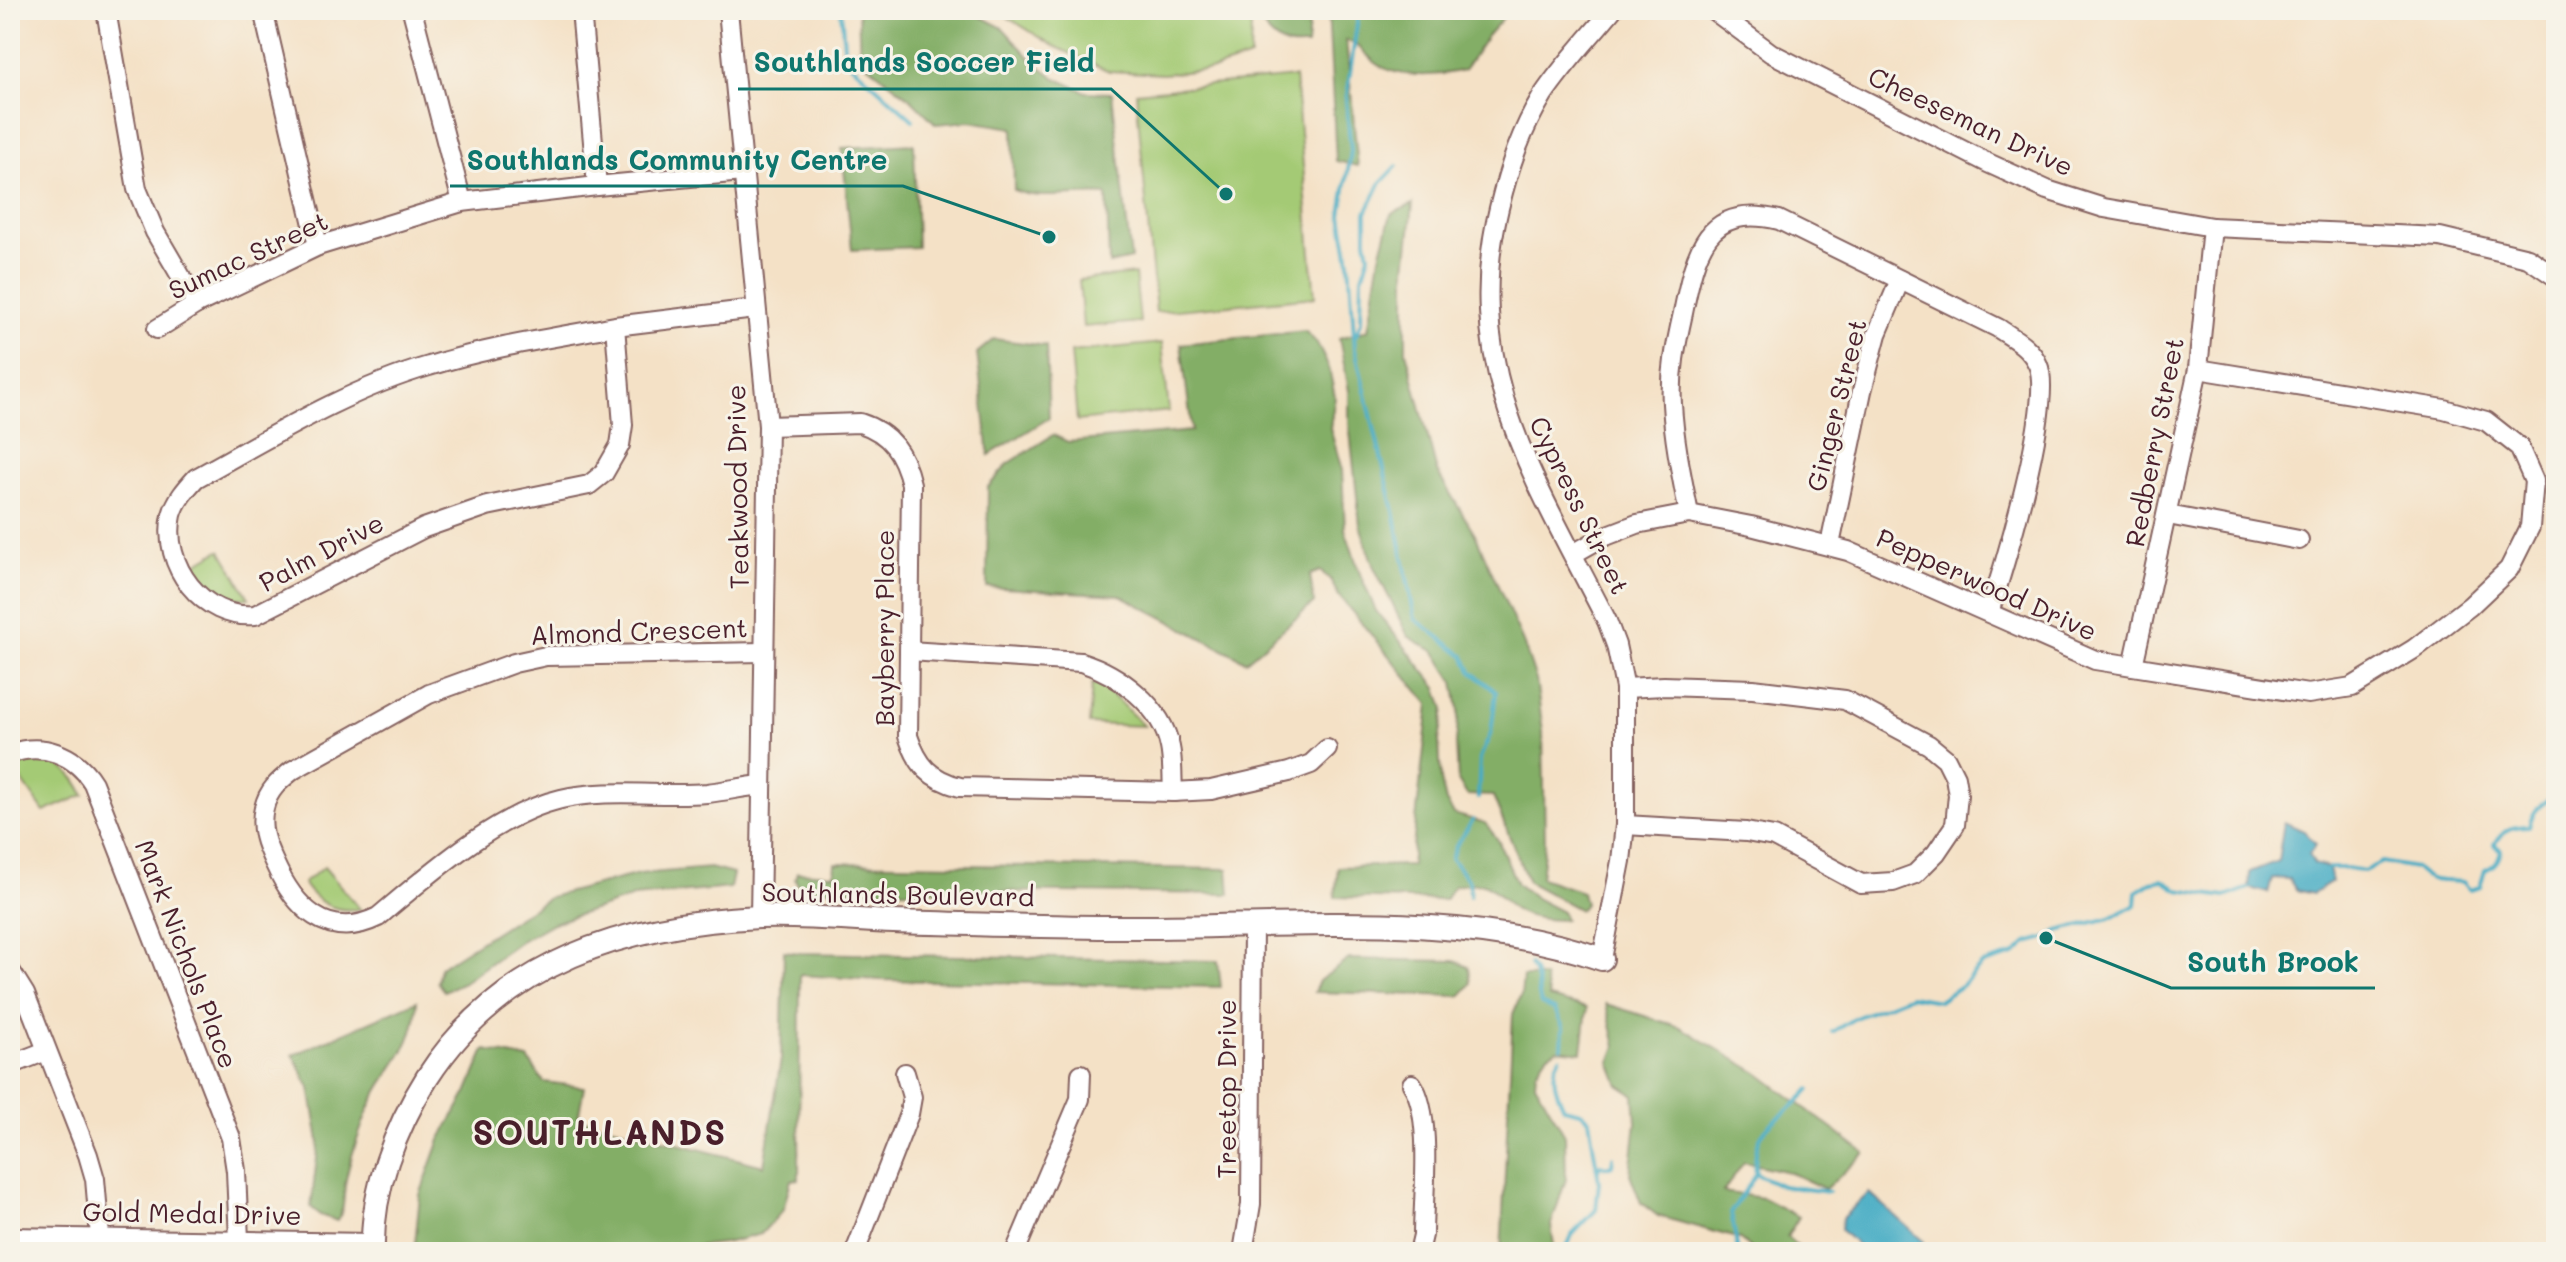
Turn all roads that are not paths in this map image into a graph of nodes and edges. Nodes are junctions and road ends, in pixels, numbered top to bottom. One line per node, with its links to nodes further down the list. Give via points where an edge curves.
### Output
1 (106, 10): 15 (street, via 137,189)
2 (263, 10): 12 (street)
3 (412, 10): 10 (street)
4 (581, 10): 9 (street)
5 (728, 10): 8 (street, Teakwood Drive)
6 (1612, 10): 25 (street, Cypress Street, via 1544,94 1520,138 1497,218 1488,291 1492,354 1511,425)
7 (1713, 10): 11 (street, Cheeseman Drive, via 1771,53 2047,190 2104,208)
8 (742, 172): 9 (street, Sumac Street); 16 (street, Teakwood Drive)
9 (597, 186): 10 (street, Sumac Street)
10 (462, 202): 12 (street, Sumac Street)
11 (2212, 227): 13 (street, Cheeseman Drive, via 2440,237 2528,258); 19 (street, Redberry Street)
12 (318, 246): 15 (street, Sumac Street)
13 (2556, 277)
14 (1900, 280): 21 (street, via 1779,220 1743,215 1715,228 1690,271 1671,371 1674,430); 24 (street, Ginger Street, via 1877,334); 26 (street, via 2028,348 2042,379 2009,553)
15 (197, 304): 18 (street, Sumac Street)
16 (755, 309): 17 (street, Palm Drive); 20 (street, Teakwood Drive)
17 (615, 326): 17 (street, Palm Drive, via 620,445 604,473 589,485 487,506 424,528 255,615 229,614 208,604 183,575 170,533 173,511 196,478 329,406 395,377 485,351)
18 (157, 329)
19 (2198, 369): 22 (street, Redberry Street); 29 (street, Pepperwood Drive, via 2444,409 2486,421 2519,447 2534,481 2530,527 2509,569 2470,606 2352,687 2308,694)
20 (768, 426): 27 (street, Bayberry Place, via 860,423 893,442 911,484); 28 (street, Teakwood Drive)
21 (1689, 514): 24 (street, Pepperwood Drive); 25 (street, Pepperwood Drive, via 1637,524)
22 (2168, 515): 23 (street); 29 (street, Redberry Street)
23 (2299, 540)
24 (1830, 545): 26 (street, Pepperwood Drive)
25 (1573, 554): 30 (street, Cypress Street, via 1607,621)
26 (1989, 612): 29 (street, Pepperwood Drive, via 2095,660)
27 (909, 651): 34 (street, via 1081,662 1102,669 1135,693 1165,729); 34 (street, Bayberry Place, via 908,736 915,756 940,781 960,787)
28 (763, 652): 33 (street, Teakwood Drive); 33 (street, Almond Crescent, via 546,656 480,673 429,694 293,770 270,792 262,823 277,869 301,907 327,922 353,925 378,917 476,840 545,804 594,794 706,793)
29 (2133, 666)
30 (1625, 688): 35 (street, Cypress Street); 35 (street, via 1753,689 1845,700 1946,759 1958,795 1955,825 1936,853 1915,874 1893,882 1861,884 1774,837)
31 (1327, 749): 34 (street, Bayberry Place, via 1311,764 1289,772 1211,790)
32 (10, 754): 47 (street, Mark Nichols Place, via 25,749 57,752 80,766 93,783 231,1138)
33 (761, 785): 36 (street, Teakwood Drive)
34 (1173, 792)
35 (1625, 825): 38 (street, Cypress Street)
36 (760, 917): 37 (main road, Southlands Boulevard, via 1021,926); 48 (main road, Southlands Boulevard, via 648,930 598,943 529,977 495,1001 437,1062 415,1097 385,1167)
37 (1253, 925): 38 (main road, Southlands Boulevard, via 1458,929 1532,940); 51 (street, Treetop Drive, via 1251,1204)
38 (1602, 959)
39 (10, 970): 40 (street)
40 (46, 1051): 41 (street); 46 (street, via 95,1179)
41 (10, 1065)
42 (905, 1073): 49 (street, via 912,1097 909,1114)
43 (1081, 1074): 50 (street, via 1080,1099)
44 (1412, 1084): 52 (street, via 1424,1125)
45 (10, 1237): 46 (street, Gold Medal Drive)
46 (100, 1237): 47 (street, Gold Medal Drive)
47 (239, 1240): 48 (street, Gold Medal Drive)
48 (373, 1248)
49 (855, 1252)
50 (1015, 1252)
51 (1243, 1252)
52 (1419, 1252)

